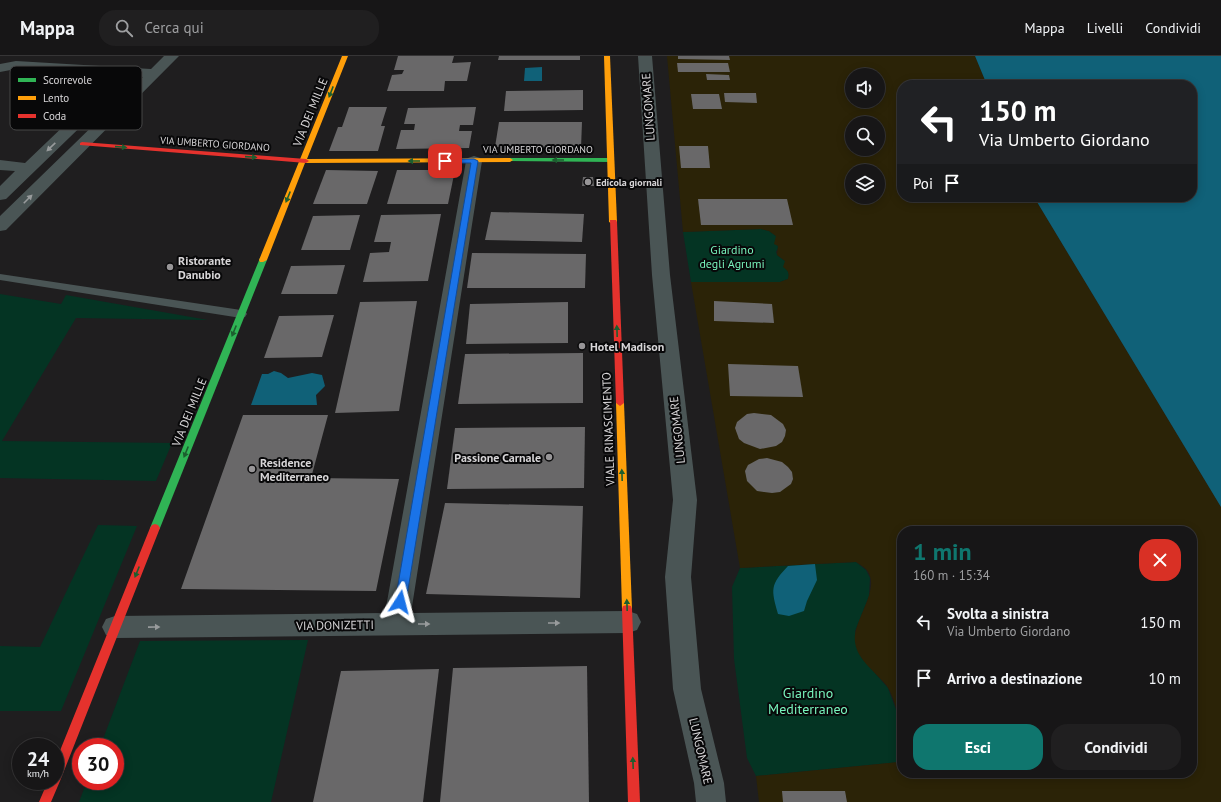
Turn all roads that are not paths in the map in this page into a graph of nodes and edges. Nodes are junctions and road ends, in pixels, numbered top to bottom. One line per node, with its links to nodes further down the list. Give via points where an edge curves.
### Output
1 (172, 56): 10 (street)
2 (345, 56): 16 (street, VIA DEI MILLE, one-way to 16)
3 (607, 56): 15 (street, VIALE RINASCIMENTO)
4 (644, 56): 31 (street, LUNGOMARE, via 661,268 685,500 678,577 687,689)
5 (10, 66): 8 (street)
6 (11, 66): 7 (street)
7 (35, 66)
8 (0, 68)
9 (142, 72): 10 (street)
10 (155, 73): 11 (street)
11 (142, 86)
12 (69, 130): 19 (street, one-way to 19)
13 (96, 130): 14 (street)
14 (82, 144): 16 (street, VIA UMBERTO GIORDANO, one-way to 16); 21 (street, one-way to 14)
15 (611, 160): 17 (street, VIA UMBERTO GIORDANO, one-way to 17); 24 (street, VIALE RINASCIMENTO, one-way to 15)
16 (302, 161): 17 (street, VIA UMBERTO GIORDANO, one-way to 16); 23 (street, VIA DEI MILLE, one-way to 23)
17 (474, 161): 25 (street)
18 (0, 165): 19 (street)
19 (29, 168): 20 (street)
20 (0, 196)
21 (0, 226)
22 (0, 278): 23 (lane)
23 (241, 314): 26 (street, VIA DEI MILLE, one-way to 26)
24 (628, 622): 25 (street, VIA DONIZETTI, one-way to 24); 30 (street, VIALE RINASCIMENTO, one-way to 24)
25 (396, 624): 26 (street, VIA DONIZETTI, one-way to 25)
26 (115, 627): 27 (street, VIA DEI MILLE)
27 (64, 755)
28 (50, 790): 29 (street)
29 (45, 802)
30 (634, 802)
31 (711, 802)

